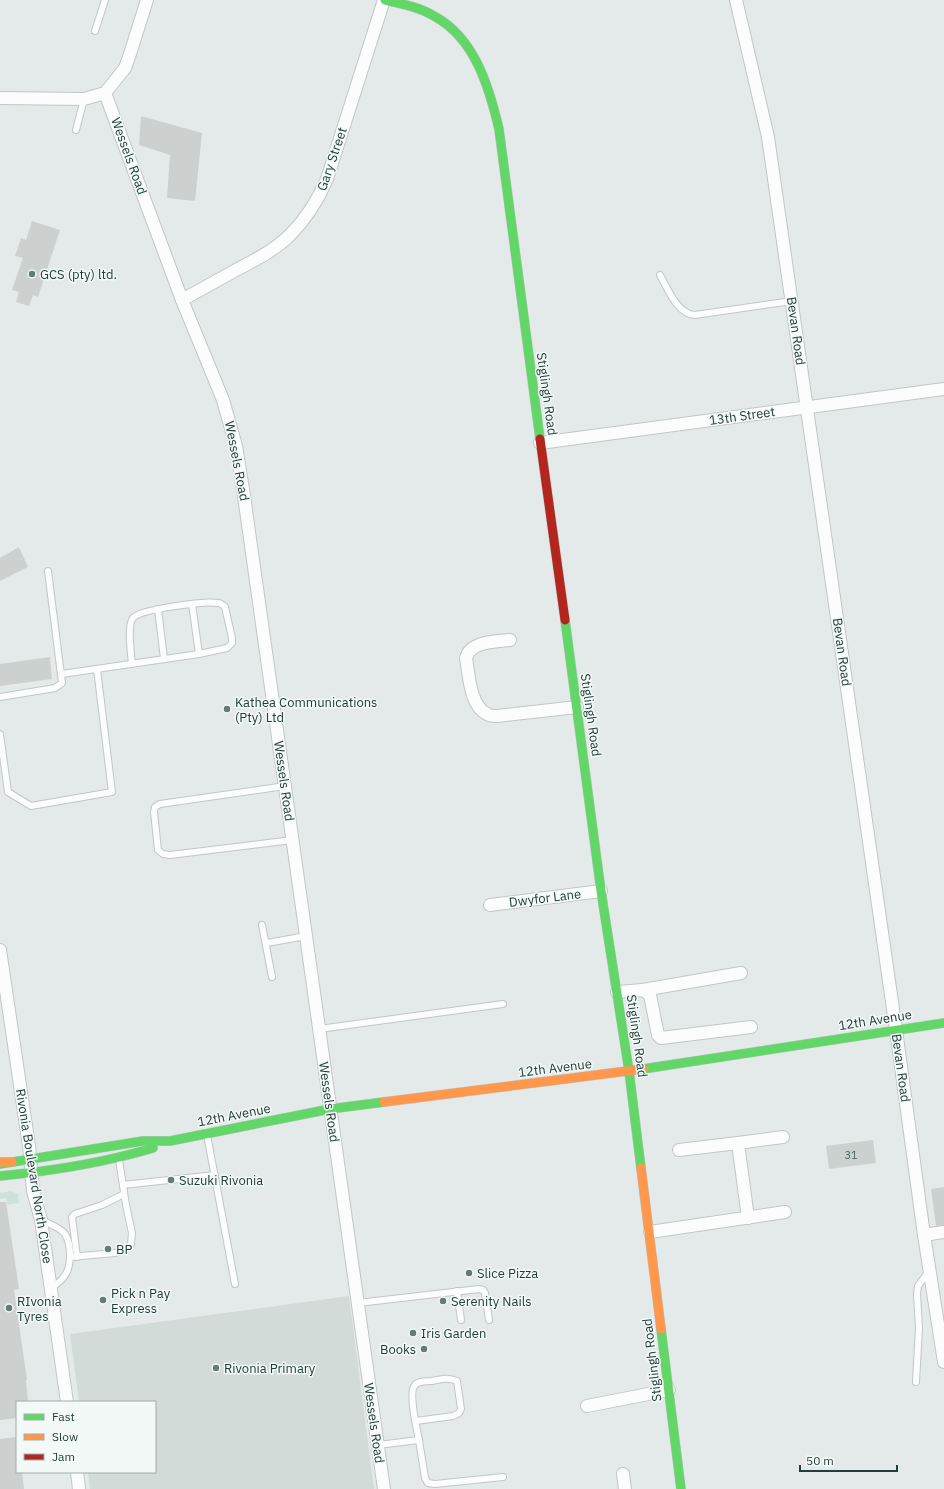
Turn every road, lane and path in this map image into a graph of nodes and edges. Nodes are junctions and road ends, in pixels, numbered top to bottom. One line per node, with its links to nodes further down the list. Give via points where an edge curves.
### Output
1 (105, 0): 5 (lane)
2 (147, 0): 6 (street, via 125,68)
3 (384, 0): 11 (street, Gary Street, via 327,179 315,205 306,218 274,248); 15 (street, Stiglingh Road, via 425,11 452,29 471,51 491,96 499,129)
4 (736, 0): 12 (street, Bevan Road, via 768,137)
5 (95, 31)
6 (105, 93): 8 (street); 11 (street, Wessels Road)
7 (0, 98): 8 (street)
8 (84, 99): 9 (lane)
9 (76, 130)
10 (660, 275): 12 (lane, via 684,312 689,314)
11 (182, 300): 28 (street, Wessels Road, via 223,400 236,446)
12 (792, 301): 14 (street, Bevan Road)
13 (944, 389): 14 (street, 13th Street)
14 (807, 408): 15 (street, 13th Street); 46 (street, Bevan Road)
15 (540, 443): 26 (street, Stiglingh Road)
16 (48, 571): 24 (lane)
17 (192, 604): 18 (lane); 20 (lane); 20 (lane, via 223,605 232,638 232,643 227,648)
18 (158, 609): 21 (lane); 22 (lane, via 137,614 130,622)
19 (510, 640): 26 (street, via 480,644 470,650 466,658 471,692 482,711 497,716)
20 (199, 654): 21 (lane)
21 (164, 659): 22 (lane)
22 (132, 664): 23 (lane)
23 (97, 669): 24 (lane); 27 (lane, via 112,792 31,806 8,792)
24 (62, 674): 25 (lane, via 62,683 55,688)
25 (0, 696)
26 (577, 707): 30 (street, Stiglingh Road)
27 (0, 734)
28 (285, 786): 29 (street, Wessels Road); 29 (lane, via 160,804 155,807 154,812 158,850 163,854 170,854)
29 (292, 840): 33 (street, Wessels Road)
30 (601, 891): 31 (street, Dwyfor Lane); 40 (street, Stiglingh Road)
31 (490, 905)
32 (262, 925): 34 (lane)
33 (306, 936): 34 (lane); 45 (street, Wessels Road)
34 (266, 943): 37 (lane)
35 (0, 950): 38 (street, Rivonia Boulevard North Close)
36 (741, 973): 39 (street)
37 (272, 977)
38 (2, 982): 41 (street, Rivonia Boulevard North Close)
39 (643, 990): 40 (street); 44 (street, via 650,995 658,1035 661,1038)
40 (617, 992): 47 (street, Stiglingh Road)
41 (4, 1004): 55 (street, Rivonia Boulevard North Close)
42 (503, 1004): 45 (lane)
43 (944, 1023): 46 (street, 12th Avenue)
44 (751, 1027)
45 (319, 1029): 48 (street, Wessels Road)
46 (896, 1030): 47 (street, 12th Avenue); 67 (street, Bevan Road)
47 (629, 1071): 48 (street, 12th Avenue); 65 (street, Stiglingh Road)
48 (330, 1109): 49 (street, 12th Avenue); 74 (street, Wessels Road)
49 (207, 1134): 51 (street, 12th Avenue); 58 (lane)
50 (783, 1137): 52 (street)
51 (170, 1141): 54 (street, 12th Avenue, via 147,1151); 55 (street, 12th Avenue, via 143,1141)
52 (738, 1143): 53 (street); 63 (street)
53 (679, 1150)
54 (119, 1158): 57 (street, 12th Avenue); 60 (lane)
55 (30, 1159): 56 (street, 12th Avenue); 57 (street, Rivonia Boulevard North Close)
56 (0, 1163)
57 (32, 1173): 59 (street, 12th Avenue); 64 (street, Rivonia Boulevard North Close, via 33,1191)
58 (215, 1175): 60 (lane); 71 (lane)
59 (0, 1176)
60 (123, 1186): 61 (lane)
61 (124, 1194): 68 (lane, via 72,1217); 68 (lane, via 132,1233 131,1244 127,1249 115,1253)
62 (785, 1212): 63 (street)
63 (748, 1218): 65 (street)
64 (41, 1220): 69 (lane, via 64,1234 68,1241); 72 (street, Rivonia Boulevard North Close)
65 (650, 1232): 79 (street, Stiglingh Road)
66 (944, 1232): 67 (street)
67 (924, 1234): 70 (street, Bevan Road)
68 (77, 1257): 69 (lane)
69 (70, 1258): 72 (lane, via 66,1274)
70 (930, 1271): 77 (street, Bevan Road); 78 (lane, via 918,1286 916,1294 919,1328)
71 (235, 1284)
72 (50, 1288): 80 (street, Rivonia Boulevard North Close)
73 (457, 1291): 74 (lane); 75 (lane); 76 (lane, via 479,1288 483,1290)
74 (358, 1303): 84 (street, Wessels Road)
75 (461, 1320)
76 (489, 1320)
77 (944, 1362)
78 (916, 1382)
79 (669, 1390): 81 (street); 91 (street, Stiglingh Road)
80 (67, 1401)
81 (587, 1406)
82 (416, 1421): 82 (lane, via 411,1392 414,1386 419,1382 451,1378 457,1381 461,1409 459,1413); 83 (lane)
83 (419, 1440): 84 (lane); 87 (lane, via 428,1483)
84 (378, 1445): 89 (street, Wessels Road)
85 (77, 1473): 88 (street)
86 (623, 1474): 90 (street)
87 (503, 1476)
88 (79, 1489)
89 (384, 1489)
90 (625, 1489)
91 (681, 1489)

